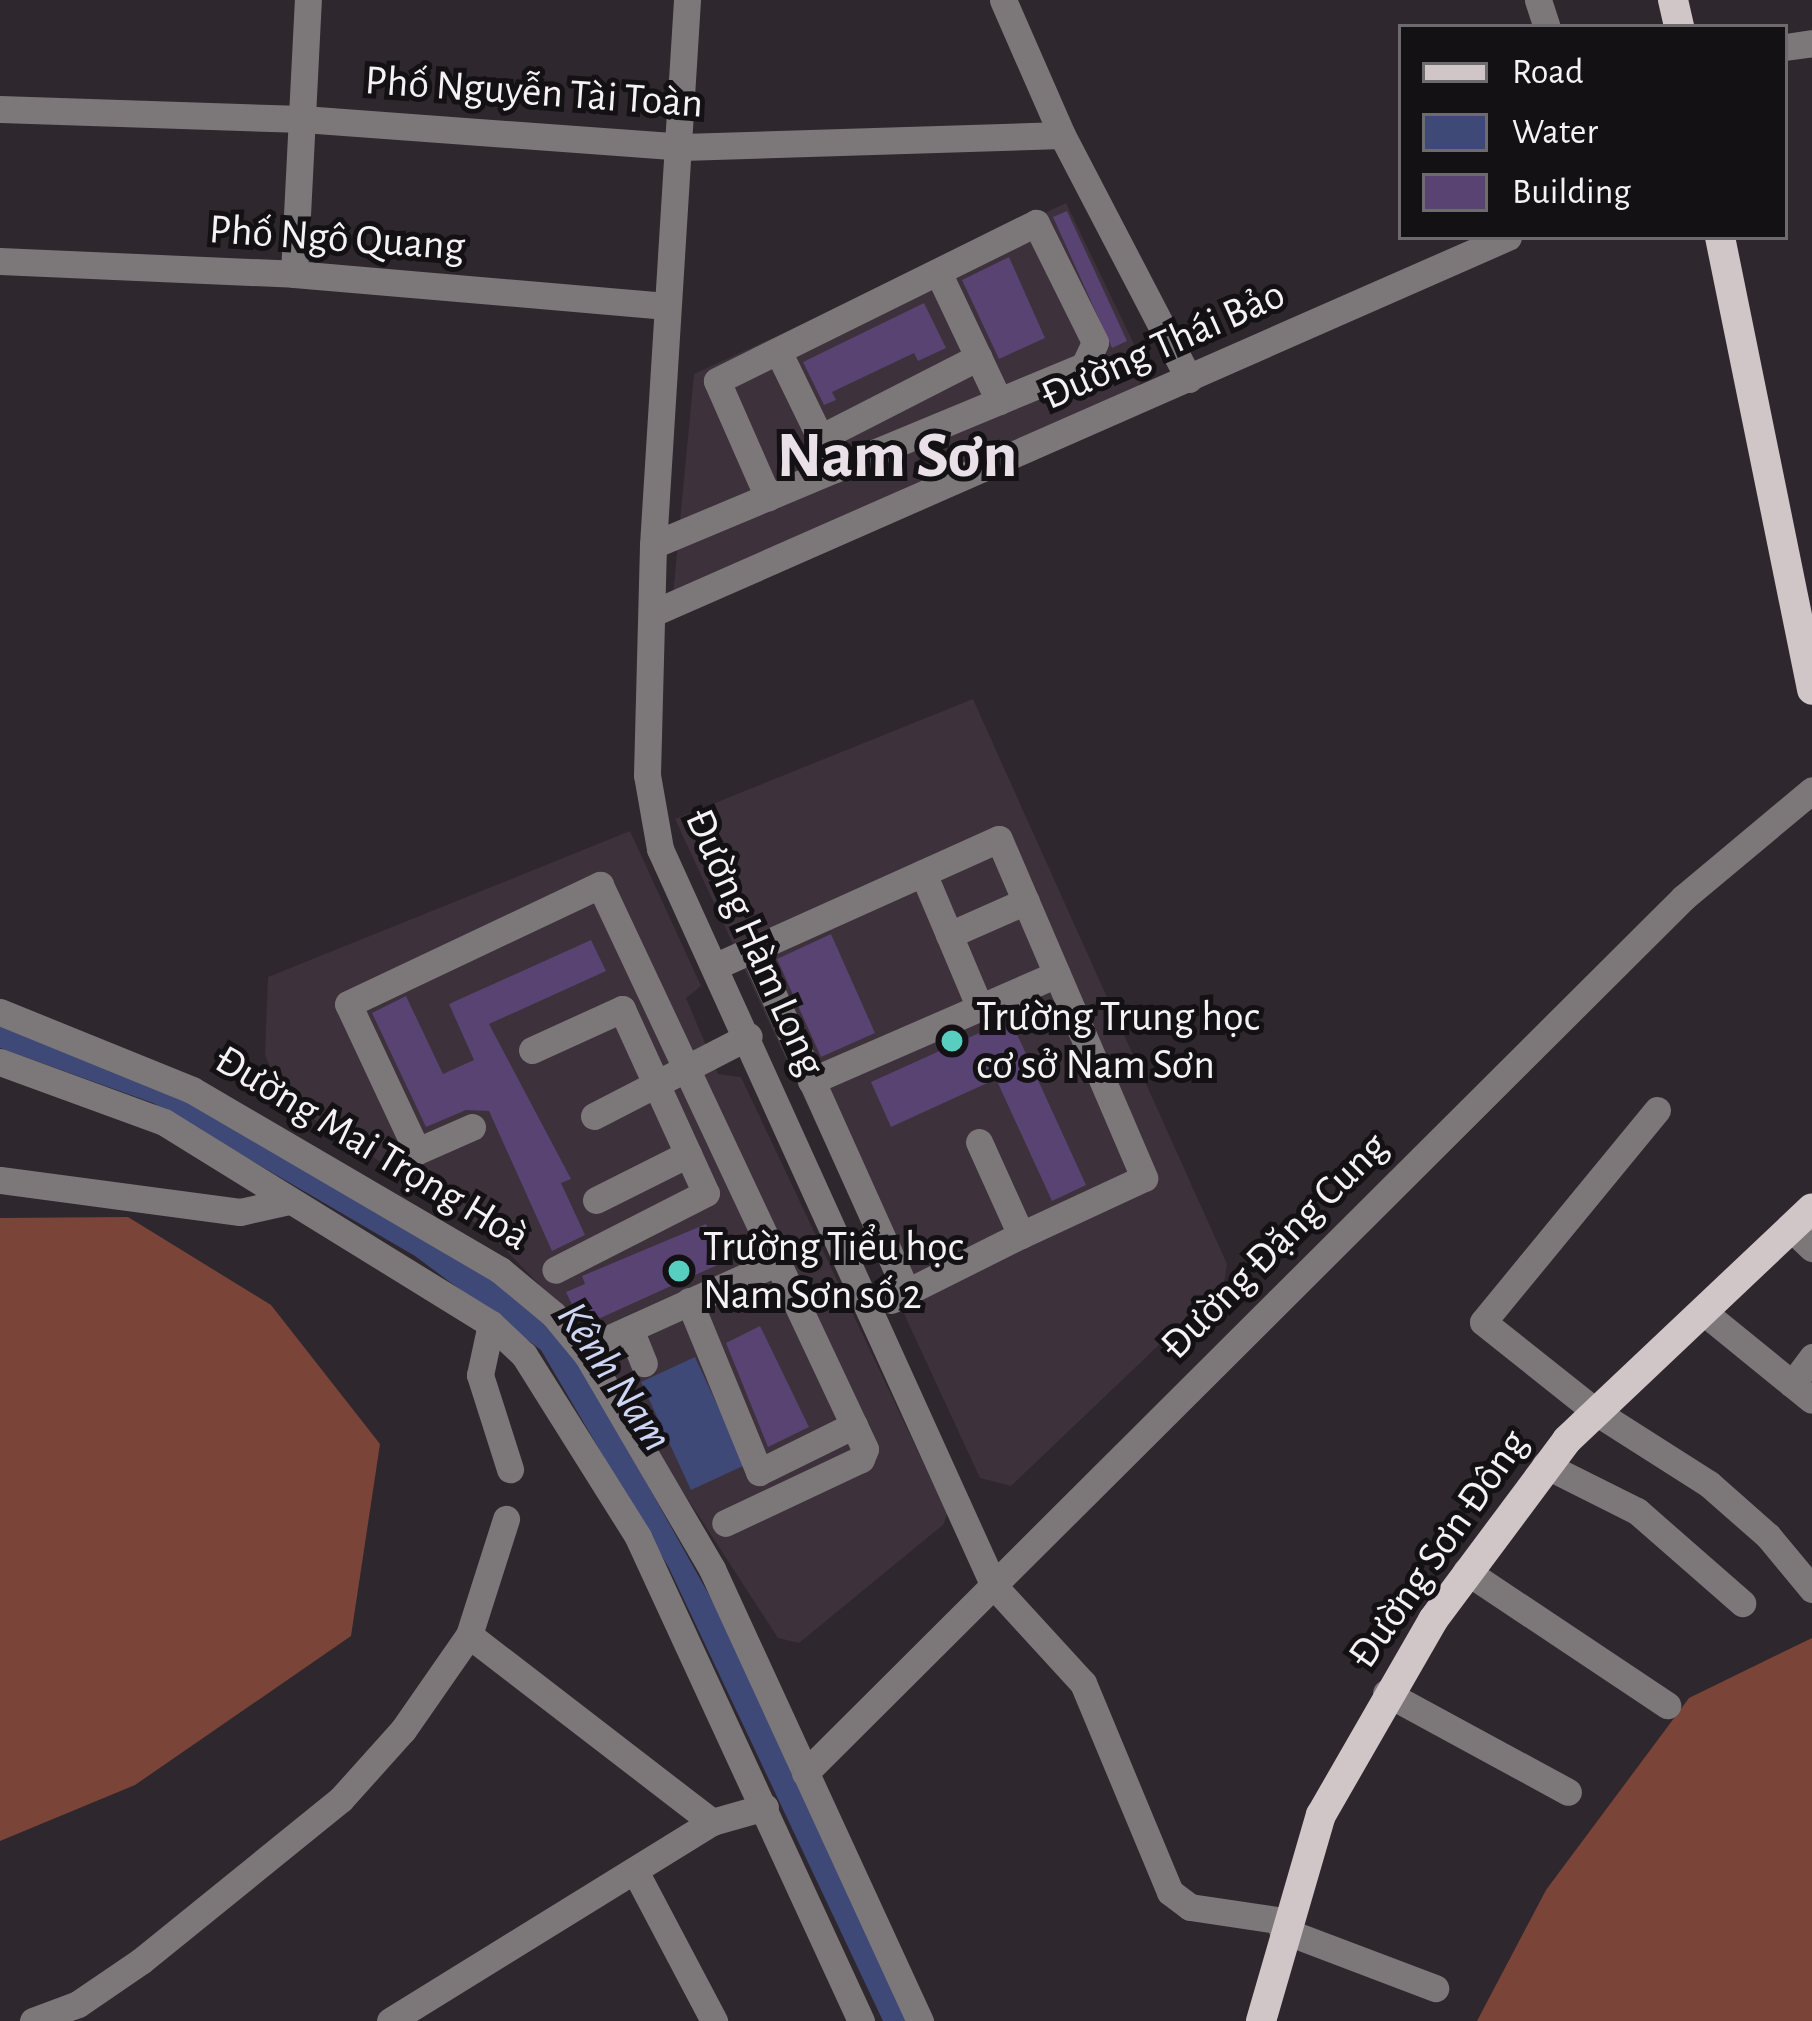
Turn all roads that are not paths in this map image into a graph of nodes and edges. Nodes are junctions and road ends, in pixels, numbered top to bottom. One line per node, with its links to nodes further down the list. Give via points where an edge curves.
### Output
1 (308, 0): 5 (street)
2 (687, 0): 7 (street, Đường Hàm Long)
3 (1003, 0): 6 (street)
4 (0, 109): 5 (street, Phố Nguyễn Tài Toàn)
5 (303, 119): 7 (street, Phố Nguyễn Tài Toàn); 12 (street)
6 (1062, 135): 7 (street, Phố Nguyễn Tài Toàn); 16 (street)
7 (682, 147): 13 (street, Đường Hàm Long)
8 (1501, 240): 16 (street, Đường Thái Bảo)
9 (1721, 240): 23 (main road)
10 (0, 262): 12 (street, Phố Ngô Quang)
11 (938, 272): 14 (street); 15 (street); 17 (street, via 1036,224 1094,342 1084,366)
12 (294, 274): 13 (street, Phố Ngô Quang)
13 (667, 306): 21 (street, Đường Hàm Long)
14 (778, 351): 18 (street); 20 (street, via 718,381)
15 (978, 357): 17 (street); 18 (street)
16 (1190, 380): 22 (street, Đường Thái Bảo)
17 (999, 401): 19 (street)
18 (820, 437): 19 (street)
19 (835, 469): 20 (street)
20 (768, 497): 21 (street)
21 (653, 545): 22 (street, Đường Hàm Long)
22 (653, 613): 29 (street, Đường Hàm Long, via 649,800 660,849)
23 (1812, 690)
24 (1812, 790): 68 (street, Đường Đặng Cung, via 1683,898)
25 (922, 873): 26 (street, via 999,839); 27 (street); 28 (street)
26 (1026, 901): 27 (street); 30 (street)
27 (949, 935): 31 (street)
28 (753, 950): 29 (street); 37 (street)
29 (716, 966): 33 (street, Đường Hàm Long)
30 (1057, 974): 31 (street); 48 (street, via 1144,1178)
31 (980, 1008): 37 (street)
32 (0, 1012): 74 (street, Đường Mai Trọng Hoà, via 192,1090 500,1270 553,1314 586,1355 712,1569)
33 (748, 1036): 36 (street); 53 (street, Đường Hàm Long)
34 (532, 1050): 38 (street, via 622,1009)
35 (0, 1062): 46 (street, via 164,1122)
36 (687, 1068): 38 (street); 41 (street, via 600,885 348,1004 417,1151); 49 (street)
37 (811, 1081): 51 (street)
38 (656, 1084): 40 (street); 43 (street)
39 (1657, 1110): 61 (street, via 1483,1322)
40 (593, 1116)
41 (472, 1127)
42 (979, 1142): 48 (street)
43 (688, 1154): 45 (street); 50 (street, via 706,1193)
44 (0, 1180): 46 (street, via 240,1212)
45 (596, 1200)
46 (289, 1202): 55 (street)
47 (1805, 1228): 54 (main road, Đường Sơn Đông)
48 (1021, 1235): 51 (street)
49 (778, 1262): 52 (street); 62 (street)
50 (555, 1270)
51 (907, 1292): 53 (street)
52 (689, 1301): 56 (street); 62 (street, via 759,1472)
53 (871, 1310): 68 (street, Đường Hàm Long)
54 (1706, 1314): 60 (street); 61 (main road, Đường Sơn Đông)
55 (491, 1324): 64 (street, via 480,1375); 76 (street, via 543,1378 638,1537)
56 (630, 1329): 57 (street); 59 (street)
57 (603, 1341)
58 (1812, 1357): 60 (street)
59 (644, 1364)
60 (1802, 1392)
61 (1596, 1412): 63 (main road, Đường Sơn Đông); 69 (street, via 1709,1484)
62 (854, 1425): 66 (street, via 861,1459)
63 (1545, 1465): 67 (main road, Đường Sơn Đông); 70 (street, via 1637,1510)
64 (510, 1468)
65 (506, 1520): 71 (street)
66 (724, 1523)
67 (1466, 1571): 72 (main road, Đường Sơn Đông); 73 (street)
68 (994, 1586): 74 (street, Đường Đặng Cung); 79 (street, Đường Hàm Long, via 1083,1682 1178,1903)
69 (1812, 1589)
70 (1742, 1603)
71 (470, 1635): 77 (street); 81 (street, via 403,1730 341,1799)
72 (1386, 1694): 75 (street); 79 (main road, Đường Sơn Đông, via 1321,1815)
73 (1667, 1706)
74 (806, 1772): 86 (street, Đường Mai Trọng Hoà)
75 (1568, 1792)
76 (765, 1807): 77 (street); 85 (street)
77 (712, 1822): 78 (street)
78 (634, 1871): 83 (street); 84 (street)
79 (1283, 1925): 80 (street); 87 (main road, Đường Sơn Đông)
80 (1435, 1988)
81 (81, 2013): 82 (street)
82 (33, 2021)
83 (390, 2021)
84 (714, 2021)
85 (861, 2021)
86 (920, 2021)
87 (1261, 2021)

